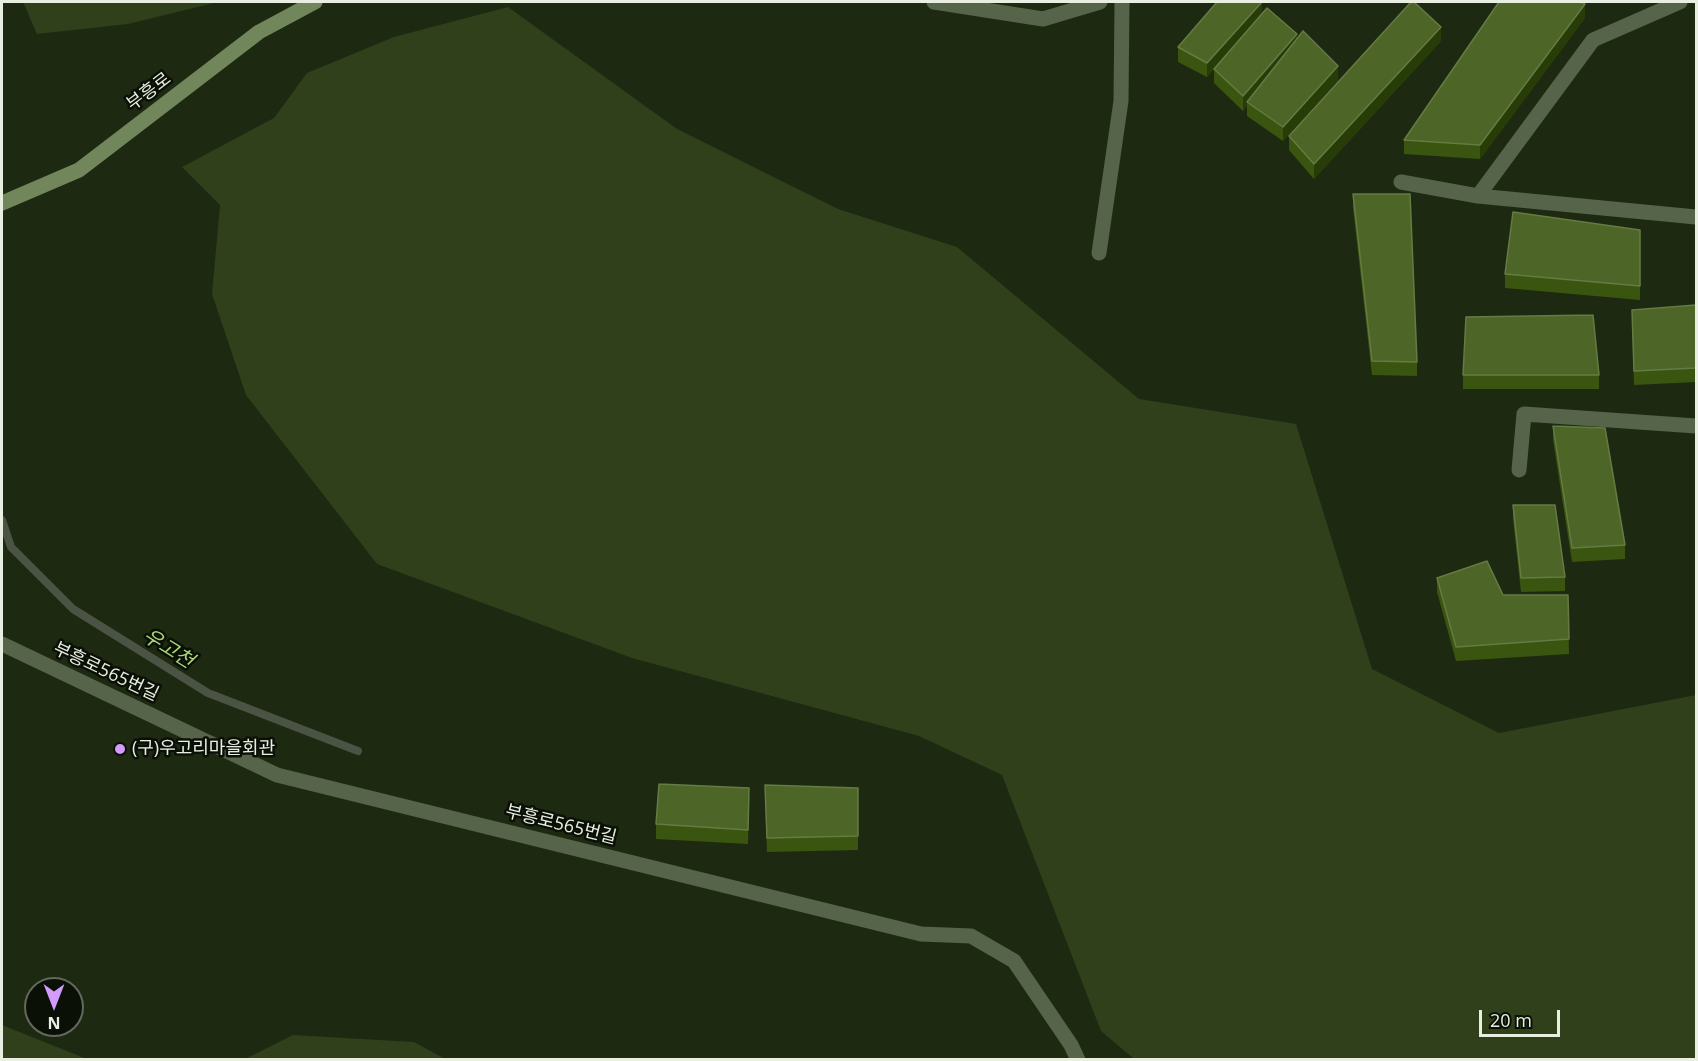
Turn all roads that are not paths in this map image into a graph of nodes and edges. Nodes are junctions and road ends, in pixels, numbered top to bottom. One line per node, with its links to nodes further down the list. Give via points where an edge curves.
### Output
1 (315, 2): 8 (main road, 부흥로, via 259,32 79,170)
2 (934, 2): 3 (street, via 1043,19)
3 (1100, 2)
4 (1122, 2): 10 (street, via 1121,101)
5 (1680, 2): 7 (street, via 1593,40)
6 (1401, 182): 7 (street)
7 (1479, 196): 9 (street)
8 (2, 203)
9 (1696, 216)
10 (1099, 254)
11 (1696, 426): 12 (street, via 1524,414)
12 (1519, 470)
13 (2, 644): 14 (street, 부흥로565번길, via 277,775 921,934 970,936 1014,961)
14 (1078, 1059)

